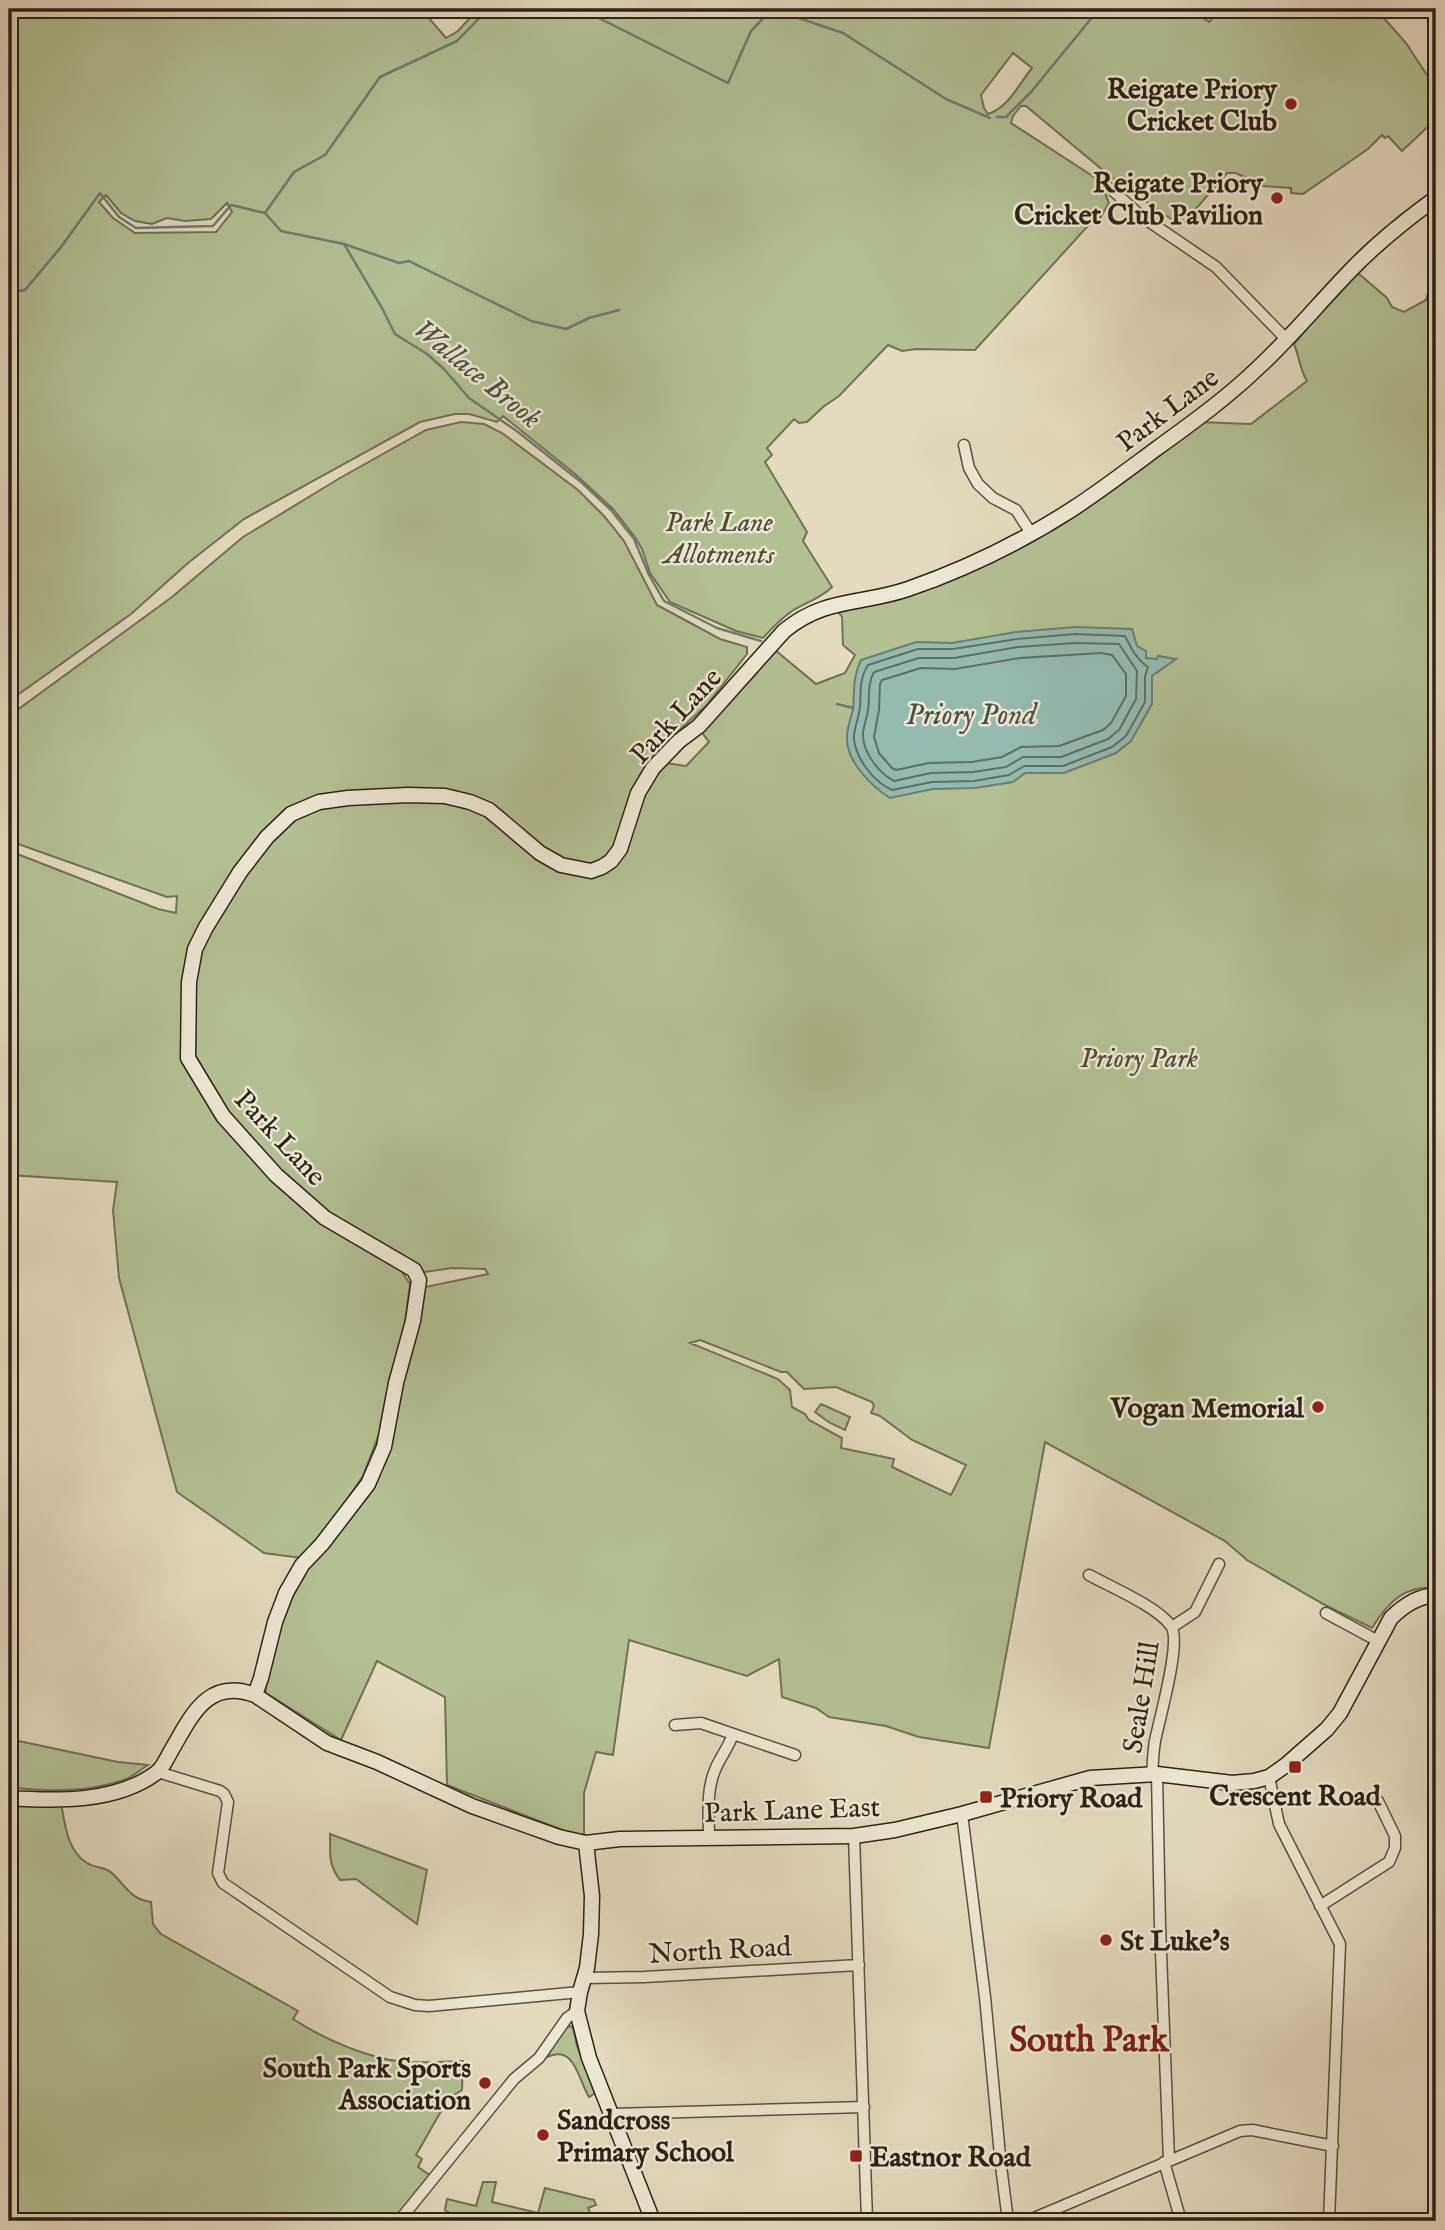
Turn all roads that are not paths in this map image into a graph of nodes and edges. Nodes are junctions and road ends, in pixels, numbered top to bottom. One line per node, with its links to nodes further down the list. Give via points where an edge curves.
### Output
1 (1110, 188): 3 (street, via 1141,216 1216,267)
2 (1436, 198): 3 (street, Park Lane, via 1353,268)
3 (1286, 340): 5 (street, Park Lane, via 1204,414 1087,499)
4 (964, 445): 5 (street, via 978,484 1016,510)
5 (1031, 533): 12 (street, Park Lane, via 979,561 909,589 846,602 798,620 653,768 638,793 620,849 602,867 591,871 561,865 489,810 470,802 408,795 318,802 291,814 240,872 195,949 189,982 188,1058 223,1116 276,1175 326,1218 414,1270 419,1280 384,1447 368,1484 302,1565 286,1593)
6 (1219, 1564): 10 (street, Seale Hill, via 1195,1612)
7 (1089, 1575): 10 (street, Seale Hill, via 1157,1613)
8 (1436, 1595): 11 (street, Park Lane East, via 1426,1595 1400,1609)
9 (1326, 1613): 11 (street)
10 (1172, 1627): 17 (street, Seale Hill, via 1175,1642 1154,1744)
11 (1378, 1641): 18 (street, Park Lane East, via 1340,1713)
12 (255, 1695): 16 (street, via 232,1690 207,1698); 24 (street, Park Lane East, via 327,1743 472,1806)
13 (675, 1726): 14 (street, via 701,1723)
14 (733, 1734): 15 (street); 23 (street, via 711,1782)
15 (795, 1755)
16 (158, 1772): 19 (street, via 122,1790 88,1797); 27 (street, North Road, via 220,1791 227,1798 218,1872 223,1883 390,1997 429,2006)
17 (1155, 1774): 18 (street, Park Lane East, via 1232,1783); 21 (street, Park Lane East, via 1090,1778); 32 (street, Seale Hill)
18 (1269, 1777): 25 (street, via 1279,1825)
19 (9, 1798)
20 (1378, 1801): 25 (street, via 1395,1836 1389,1862)
21 (962, 1814): 22 (street, Park Lane East); 36 (street)
22 (855, 1836): 23 (street, Park Lane East); 26 (street)
23 (709, 1838): 24 (street, Park Lane East)
24 (586, 1843): 27 (street, via 591,1934)
25 (1320, 1906): 31 (street, via 1340,1944)
26 (859, 1965): 27 (street, North Road, via 644,1977); 29 (street)
27 (582, 1985): 28 (street)
28 (578, 2011): 30 (street, via 589,2058); 33 (street, via 506,2088)
29 (864, 2107): 30 (street); 35 (street)
30 (612, 2114): 34 (street)
31 (1333, 2146): 32 (street, via 1252,2130 1228,2135); 39 (street)
32 (1167, 2161): 37 (street); 38 (street, Seale Hill)
33 (399, 2221)
34 (653, 2221)
35 (867, 2221)
36 (1008, 2221)
37 (1027, 2221)
38 (1181, 2221)
39 (1329, 2221)

